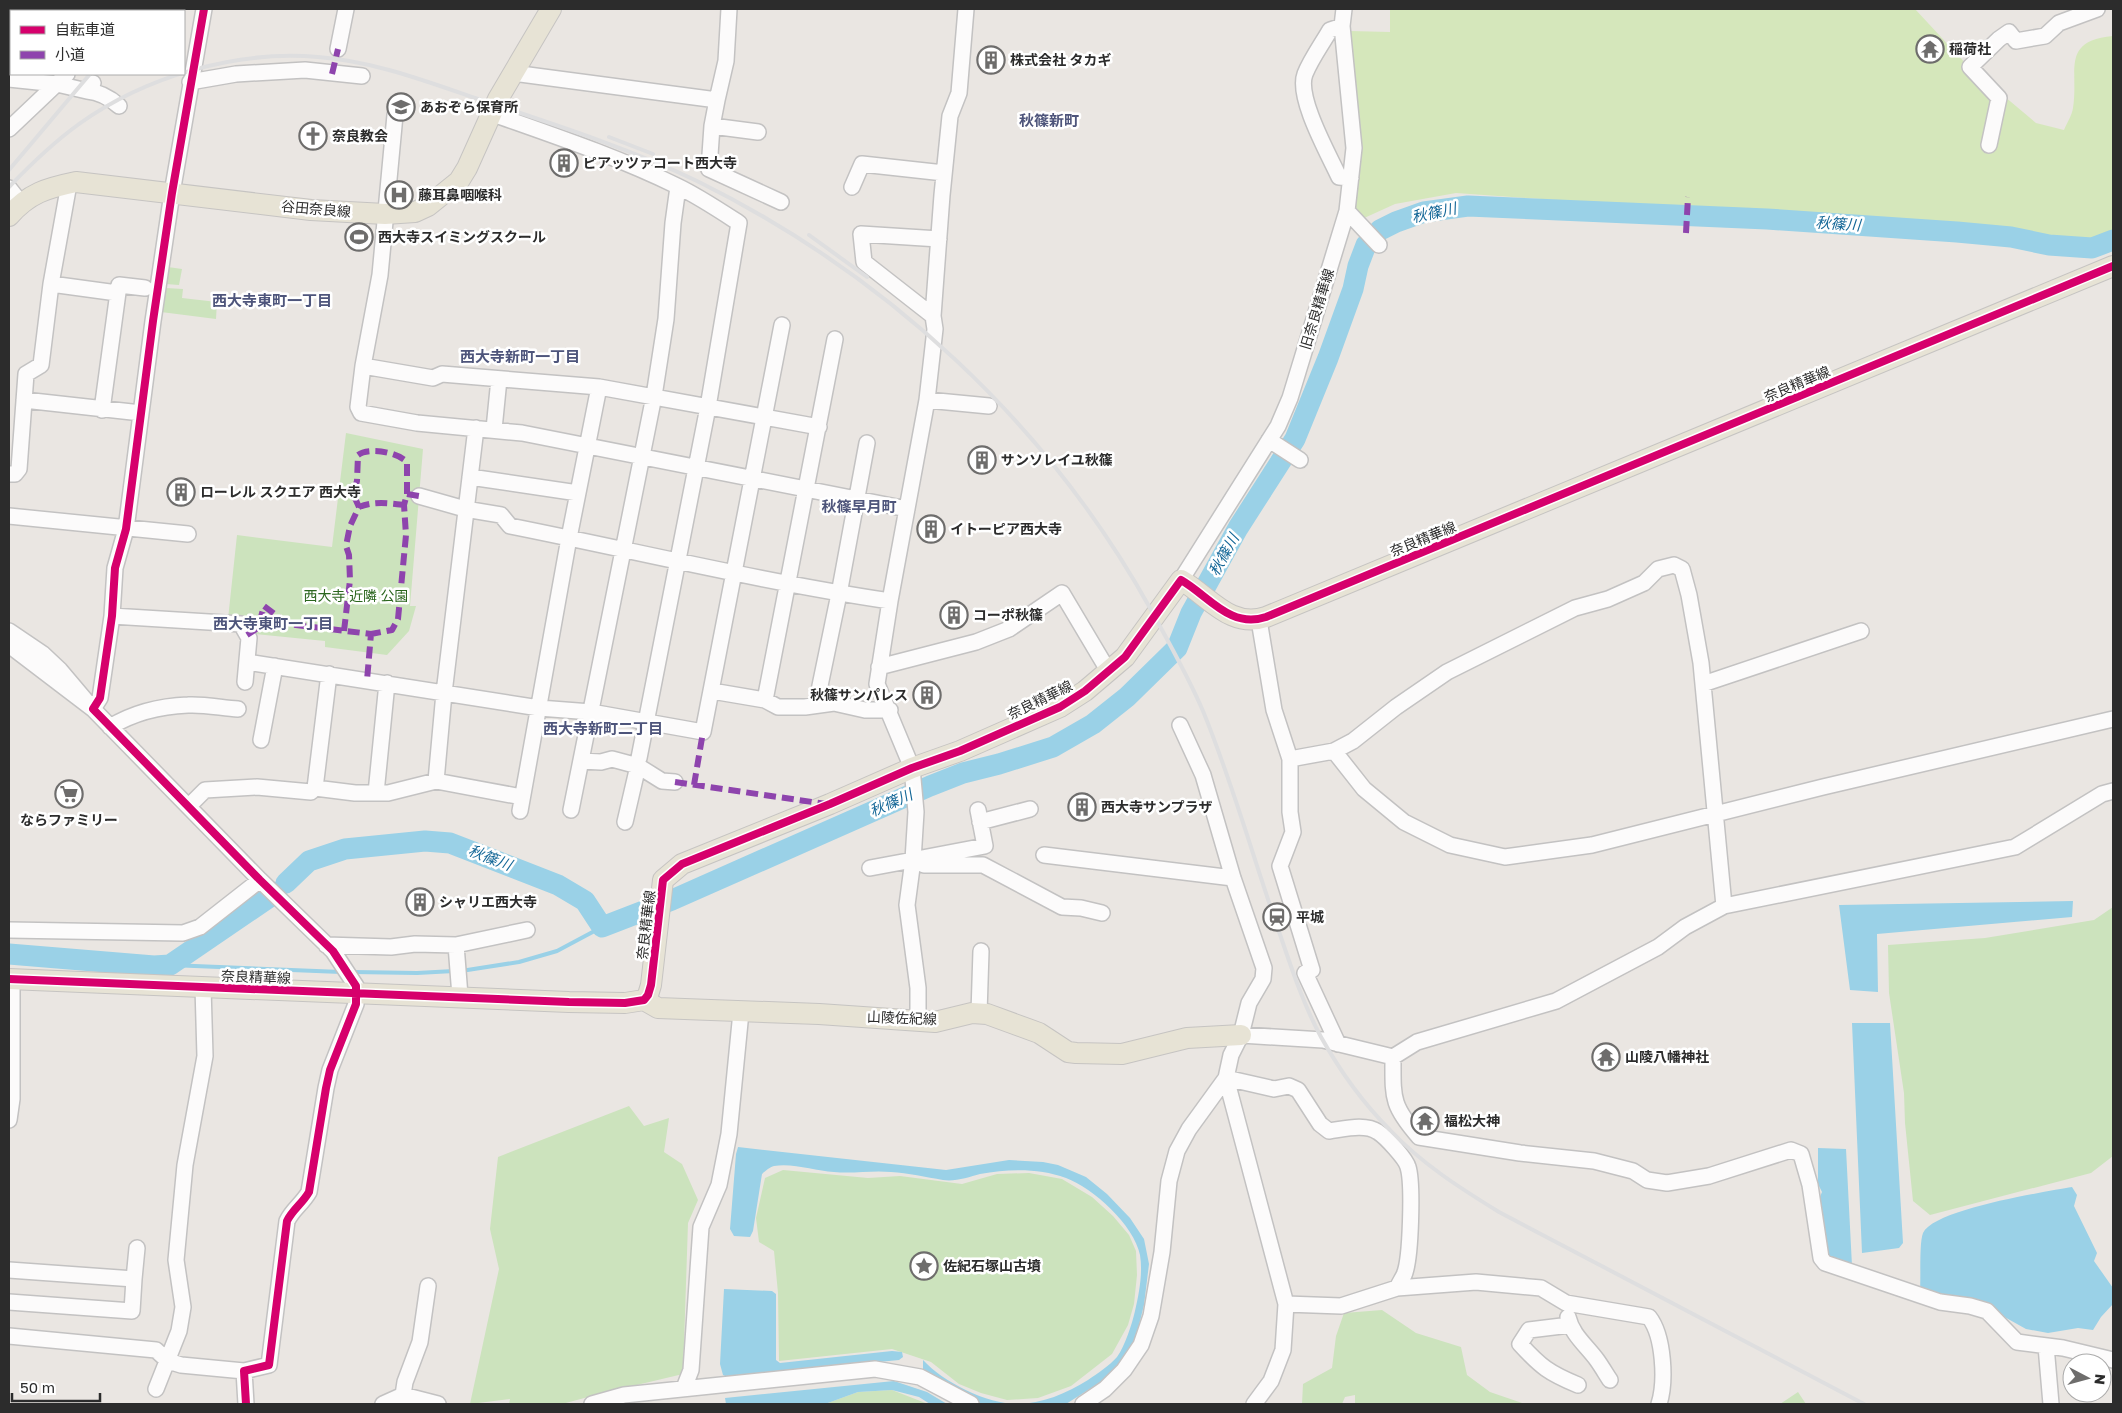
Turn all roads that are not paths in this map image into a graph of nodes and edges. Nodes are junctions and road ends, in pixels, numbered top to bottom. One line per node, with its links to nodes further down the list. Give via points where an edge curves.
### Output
1 (204, 9): 14 (street)
2 (346, 9): 9 (street)
3 (551, 9): 10 (main road, 谷田奈良線)
4 (729, 9): 15 (street, via 726,61)
5 (966, 9): 23 (street, via 959,93 950,116)
6 (1344, 9): 8 (street, 旧奈良精華線)
7 (2096, 9): 22 (street, via 2059,23 2045,36 2016,41 2009,32 1970,68 1999,98)
8 (1342, 26): 24 (street, 旧奈良精華線, via 1354,148); 24 (street, via 1330,30 1304,76 1304,94 1339,177)
9 (338, 49)
10 (512, 73): 15 (street); 17 (main road, 谷田奈良線)
11 (362, 76): 14 (street, via 298,70 236,74)
12 (16, 78): 13 (street)
13 (62, 79): 16 (street, via 90,87); 20 (street)
14 (190, 82): 28 (street)
15 (717, 100): 19 (street)
16 (120, 106)
17 (492, 114): 26 (street, via 559,137); 32 (main road, 谷田奈良線, via 459,181 428,206 415,212)
18 (394, 115): 32 (street)
19 (712, 126): 21 (street); 30 (street, via 709,169)
20 (9, 129)
21 (758, 132)
22 (1988, 145)
23 (944, 173): 27 (street, via 862,164); 33 (street)
24 (1351, 178): 31 (street, 旧奈良精華線)
25 (69, 184): 28 (main road, 谷田奈良線, via 76,182); 29 (main road, 谷田奈良線); 36 (street)
26 (678, 186): 45 (street, via 666,319); 49 (street, via 739,223)
27 (852, 187)
28 (172, 193): 32 (main road, 谷田奈良線, via 311,210); 51 (street)
29 (13, 202)
30 (781, 202)
31 (1347, 211): 34 (street); 56 (street, 旧奈良精華線, via 1290,398)
32 (385, 214): 42 (street, via 380,275)
33 (939, 239): 39 (street); 39 (street, via 861,234 864,262)
34 (1379, 245)
35 (2113, 266): 83 (main road, 奈良精華線)
36 (51, 284): 38 (street); 46 (street, via 41,365 26,374)
37 (145, 288): 38 (street, via 119,285)
38 (118, 293): 50 (street)
39 (933, 316): 47 (street, via 935,329)
40 (782, 325): 52 (street)
41 (836, 339): 53 (street)
42 (363, 366): 43 (street, via 433,378 442,374); 54 (street, via 358,407 361,413 417,423)
43 (499, 379): 44 (street); 55 (street)
44 (599, 387): 45 (street); 58 (street)
45 (654, 396): 49 (street); 59 (street)
46 (24, 400): 50 (street); 62 (street, via 19,469 15,474)
47 (927, 400): 48 (street); 70 (street)
48 (989, 406)
49 (708, 407): 52 (street); 61 (street)
50 (102, 410): 51 (street)
51 (140, 413): 72 (street)
52 (766, 418): 53 (street); 64 (street)
53 (819, 427): 65 (street)
54 (476, 428): 55 (street); 63 (street)
55 (494, 430): 58 (street)
56 (1269, 440): 60 (street); 79 (street, 旧奈良精華線)
57 (866, 442): 68 (street)
58 (587, 446): 59 (street); 66 (street)
59 (642, 457): 61 (street); 75 (street)
60 (1300, 460)
61 (696, 468): 64 (street); 76 (street)
62 (9, 474)
63 (470, 477): 66 (street); 69 (street)
64 (754, 478): 65 (street); 77 (street)
65 (806, 489): 68 (street); 78 (street)
66 (578, 493): 74 (street)
67 (419, 496): 69 (street)
68 (856, 500): 70 (street); 80 (street)
69 (465, 509): 74 (street, via 501,515 510,526); 96 (street)
70 (907, 509): 81 (street)
71 (9, 516): 72 (street)
72 (126, 529): 73 (street); 82 (street, via 115,568)
73 (188, 534)
74 (569, 538): 75 (street); 99 (street)
75 (624, 550): 76 (street); 103 (street)
76 (677, 562): 77 (street); 105 (street)
77 (736, 572): 78 (street); 95 (street)
78 (787, 582): 80 (street); 97 (street)
79 (1185, 582): 83 (main road, via 1226,614); 90 (main road, 奈良精華線)
80 (839, 594): 81 (street); 98 (street)
81 (890, 602): 89 (street)
82 (112, 616): 87 (street, via 241,624 249,638); 100 (street, via 100,698)
83 (1258, 620): 110 (street, via 1274,710)
84 (9, 631): 100 (street, via 43,654)
85 (1861, 631): 94 (street)
86 (9, 645): 100 (street)
87 (247, 662): 88 (street); 92 (street)
88 (275, 666): 91 (street); 108 (street)
89 (879, 667): 90 (street, via 976,642 1009,629 1062,593); 102 (street, via 878,684)
90 (1109, 672): 113 (main road, 奈良精華線, via 1060,707)
91 (329, 674): 93 (street); 116 (street)
92 (245, 682)
93 (386, 683): 96 (street); 118 (street)
94 (1703, 684): 109 (street, via 1690,595 1682,569 1674,565 1658,569 1644,583 1575,608 1447,672 1353,741); 122 (street)
95 (712, 690): 97 (street); 105 (street, via 703,732)
96 (444, 693): 99 (street); 114 (street)
97 (764, 700): 98 (street, via 778,707)
98 (816, 705): 102 (street, via 834,703 865,710)
99 (539, 708): 103 (street); 114 (street, via 521,804)
100 (93, 709): 107 (street)
101 (238, 709): 107 (street, via 188,705 142,712)
102 (890, 710): 113 (street)
103 (591, 712): 105 (street); 111 (street)
104 (2113, 719): 122 (street)
105 (646, 721): 112 (street)
106 (1180, 725): 127 (street, via 1203,775)
107 (110, 726): 119 (street)
108 (261, 740)
109 (1334, 750): 110 (street); 122 (street, via 1364,789 1404,822 1450,845 1505,857 1592,845)
110 (1290, 759): 145 (street, via 1293,832 1280,866 1312,970 1305,973)
111 (581, 761): 112 (street, via 612,759); 121 (street)
112 (638, 762): 115 (street, via 662,781); 123 (street)
113 (912, 771): 125 (street, via 916,812); 140 (main road, 奈良精華線, via 682,864 664,880 652,985)
114 (436, 781): 118 (street)
115 (674, 782)
116 (315, 788): 118 (street); 119 (street, via 311,792 257,787 205,790)
117 (2113, 791): 129 (street, via 2102,794 2015,847)
118 (376, 793)
119 (189, 806): 128 (street)
120 (1030, 809): 125 (street, via 979,816 985,846)
121 (571, 810)
122 (1716, 815): 129 (street)
123 (625, 822)
124 (1044, 856): 127 (street)
125 (913, 860): 126 (street); 130 (street, via 924,865 983,865 1062,907); 143 (street, via 907,906 918,988)
126 (870, 868)
127 (1233, 878): 144 (street, via 1264,968 1263,979 1249,1003)
128 (265, 885): 131 (street, via 200,927 183,933); 134 (street)
129 (1724, 906): 146 (street, via 1685,927 1658,947 1556,1002 1417,1042)
130 (1102, 913)
131 (9, 930)
132 (527, 930): 133 (street)
133 (456, 945): 134 (street); 139 (street)
134 (330, 948): 138 (street)
135 (981, 951): 142 (street)
136 (10, 979): 137 (main road, 奈良精華線); 148 (street, via 12,1099)
137 (202, 988): 138 (main road, 奈良精華線); 161 (street, via 205,1056 185,1165 176,1260 183,1307 179,1331)
138 (356, 989): 139 (main road, 奈良精華線); 162 (street, via 356,1004 330,1070 308,1192 287,1221 269,1365)
139 (460, 989): 140 (main road, 奈良精華線, via 625,1003)
140 (644, 1000): 141 (main road, 山陵佐紀線, via 658,1008)
141 (741, 1012): 143 (main road, 山陵佐紀線); 165 (street, via 729,1134 719,1185 701,1227 691,1370)
142 (978, 1013): 143 (main road, 山陵佐紀線, via 935,1022); 144 (main road, 山陵佐紀線, via 1039,1033 1068,1052 1076,1053 1122,1054 1187,1038)
143 (918, 1021)
144 (1241, 1035): 145 (street, via 1323,1040); 147 (street, via 1231,1055)
145 (1338, 1044): 146 (street)
146 (1393, 1057): 159 (street, via 1396,1107 1419,1137 1594,1161 1633,1171 1647,1180 1667,1183 1709,1176 1791,1150 1802,1154 1821,1258 1825,1263 1940,1302 1987,1311 2018,1342)
147 (1226, 1078): 153 (street, via 1274,1088 1289,1086 1298,1090 1320,1124 1329,1131 1369,1128 1379,1132 1399,1154 1408,1166 1410,1214 1405,1274); 156 (street); 168 (street, via 1177,1151 1169,1181 1151,1316 1142,1346 1124,1370)
148 (9, 1120)
149 (137, 1248): 151 (street)
150 (9, 1270): 151 (street)
151 (134, 1278): 154 (street, via 132,1311)
152 (428, 1286): 167 (street, via 420,1342)
153 (1397, 1288): 155 (street, via 1476,1282 1541,1288); 156 (street, via 1341,1306)
154 (9, 1302)
155 (1566, 1303): 157 (street); 175 (street, via 1649,1317 1655,1325 1663,1363)
156 (1286, 1304): 174 (street, via 1283,1350 1271,1381)
157 (1570, 1325): 163 (street); 164 (street, via 1529,1330 1520,1344 1539,1365)
158 (9, 1336): 161 (street, via 156,1350)
159 (2046, 1346): 160 (street); 176 (street)
160 (2113, 1360)
161 (168, 1361): 162 (street); 166 (street)
162 (244, 1371): 169 (street)
163 (1610, 1380)
164 (1578, 1385)
165 (684, 1388): 172 (street, via 624,1395); 173 (street, via 875,1369 920,1377)
166 (156, 1389)
167 (403, 1396): 170 (street); 171 (street)
168 (1091, 1402)
169 (246, 1404)
170 (383, 1404)
171 (438, 1404)
172 (592, 1404)
173 (971, 1404)
174 (1254, 1404)
175 (1658, 1404)
176 (2051, 1404)

